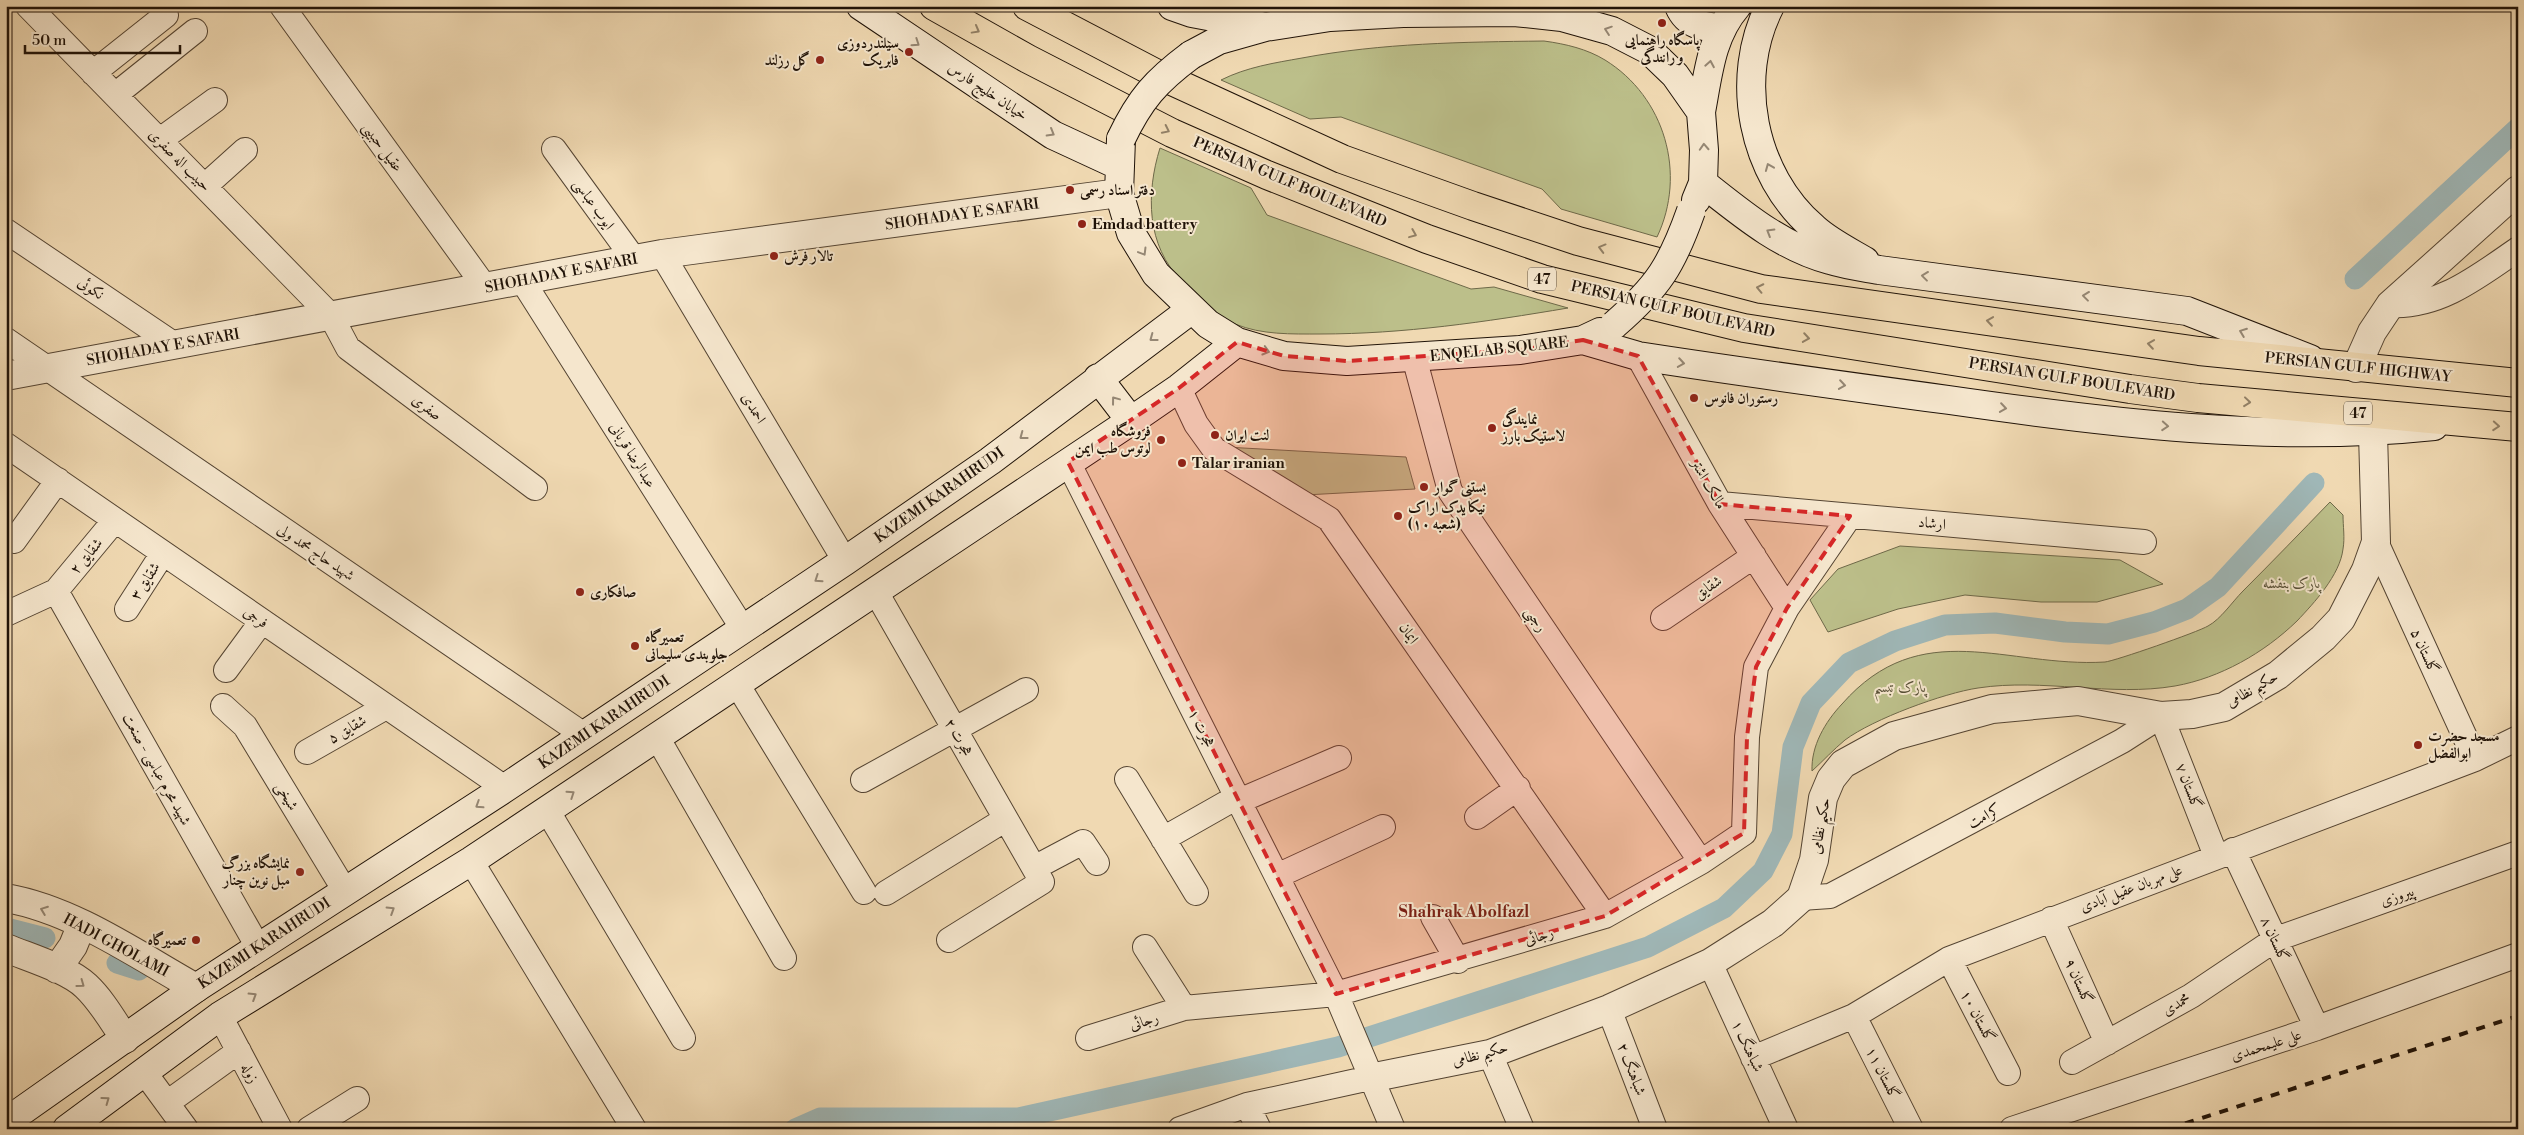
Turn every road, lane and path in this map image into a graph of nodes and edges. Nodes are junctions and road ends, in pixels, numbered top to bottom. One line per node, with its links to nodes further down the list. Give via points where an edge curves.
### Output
1 (28, 6): 18 (street, حبیب اله صفری)
2 (282, 6): 36 (street, عقیل حبیبی)
3 (861, 6): 25 (main road, خیابان خلیج فارس, one-way to 25, via 1053,135)
4 (934, 6): 54 (highway, PERSIAN GULF BOULEVARD / 47, one-way to 54, via 1028,59 1180,136 1426,239 1542,279 1744,328 2130,389)
5 (1027, 6): 46 (highway, PERSIAN GULF HIGHWAY, one-way to 5, via 2199,351 1761,289 1578,241 1334,155 1159,75)
6 (1172, 6): 15 (main road)
7 (1601, 6): 14 (main road)
8 (1679, 6): 16 (main road, via 1689,22)
9 (1737, 6): 16 (main road)
10 (1770, 6): 34 (main road, one-way to 10, via 1814,229 1789,202 1771,173 1758,138 1751,83 1754,53)
11 (1512, 9): 12 (main road, ENQELAB SQUARE); 14 (main road, ENQELAB SQUARE)
12 (1328, 11): 15 (main road, ENQELAB SQUARE)
13 (166, 15): 18 (street)
14 (1562, 16): 21 (main road, ENQELAB SQUARE, one-way to 14, via 1675,76 1649,50 1612,31)
15 (1264, 27): 25 (main road, ENQELAB SQUARE, bridge, via 1219,40 1191,55 1152,88 1135,110 1121,138)
16 (1722, 28): 21 (main road, one-way to 16, via 1713,50)
17 (195, 31): 19 (street)
18 (93, 73): 19 (street, حبیب اله صفری)
19 (115, 95): 22 (street, حبیب اله صفری)
20 (215, 100): 22 (street)
21 (1701, 112): 26 (main road, ENQELAB SQUARE, one-way to 21)
22 (160, 140): 27 (street, حبیب اله صفری)
23 (554, 149): 33 (street, ایوب عباسی)
24 (246, 150): 27 (street)
25 (1120, 166): 29 (main road, ENQELAB SQUARE)
26 (1703, 183): 34 (main road, one-way to 26, via 1829,260 1789,244 1749,220); 41 (main road, ENQELAB SQUARE, bridge, via 1680,244 1663,276 1614,325)
27 (205, 186): 39 (street, حبیب اله صفری)
28 (2518, 190): 37 (main road)
29 (1119, 193): 32 (main road, SHOHADAY E SAFARI); 38 (main road, ENQELAB SQUARE, one-way to 38, via 1131,233 1156,274)
30 (6, 231): 43 (street, نکوئی)
31 (2518, 249): 37 (street, via 2432,301 2410,306)
32 (662, 254): 33 (main road, SHOHADAY E SAFARI); 69 (street, احمدی)
33 (634, 259): 35 (main road, SHOHADAY E SAFARI)
34 (1879, 270): 46 (main road, one-way to 34, via 2187,310)
35 (522, 280): 36 (main road, SHOHADAY E SAFARI); 77 (street, عبدالرضا قربانی)
36 (485, 287): 39 (main road, SHOHADAY E SAFARI)
37 (2390, 305): 48 (main road, via 2372,332)
38 (1192, 309): 42 (main road, ENQELAB SQUARE, via 1208,324); 50 (main road, KAZEMI KARAHRUDI, one-way to 50)
39 (331, 316): 43 (main road, SHOHADAY E SAFARI); 60 (street, صفری, via 348,348)
40 (6, 340): 47 (street, شهید حاج محمد ولی)
41 (1583, 340): 44 (main road); 45 (main road, ENQELAB SQUARE, via 1520,350)
42 (1237, 342): 45 (main road, ENQELAB SQUARE, one-way to 45, via 1284,356 1347,361); 52 (main road)
43 (176, 345): 47 (main road, SHOHADAY E SAFARI)
44 (1638, 356): 56 (main road, one-way to 56, via 2098,421 2277,433); 61 (street, مالک اشتر)
45 (1414, 357): 104 (street, رجبی, via 1450,492)
46 (2321, 363): 48 (highway, PERSIAN GULF HIGHWAY)
47 (48, 368): 49 (main road, SHOHADAY E SAFARI); 85 (street, شهید حاج محمد ولی)
48 (2356, 368): 51 (highway, PERSIAN GULF HIGHWAY)
49 (6, 376)
50 (1098, 378): 53 (main road, one-way to 50); 69 (main road, KAZEMI KARAHRUDI, one-way to 69, via 990,461)
51 (2518, 383)
52 (1179, 388): 53 (main road); 94 (street, ایمان, via 1196,424 1214,449 1329,519)
53 (1131, 422): 58 (main road)
54 (2461, 423): 55 (highway, 47, one-way to 55); 56 (main road)
55 (2518, 427)
56 (2373, 432): 66 (main road, حکیم نظامی)
57 (6, 445): 59 (street, فرجی)
58 (1068, 462): 71 (main road); 95 (street, هجرت ۱)
59 (58, 480): 63 (street, فرجی); 64 (street)
60 (535, 488)
61 (1720, 504): 62 (street, ارشاد); 68 (street, مالک اشتر)
62 (1850, 516): 65 (street, ارشاد); 72 (street)
63 (115, 520): 67 (street, فرجی); 70 (street, شقایق ۲)
64 (14, 541)
65 (2144, 542)
66 (2376, 542): 83 (main road, حکیم نظامی, via 2357,592 2341,619 2278,675 2224,706 2192,714); 90 (street, گلستان ۵)
67 (164, 553): 73 (street, شقایق ۳); 76 (street, فرجی)
68 (1754, 556): 72 (street, مالک اشتر); 75 (street, شقایق)
69 (845, 561): 77 (main road, KAZEMI KARAHRUDI, one-way to 77)
70 (56, 591): 74 (street); 118 (street, شهید محرم عباسی - صنعت)
71 (876, 592): 79 (main road); 84 (street, هجرت ۲)
72 (1787, 608): 104 (street, رجائی, via 1756,667 1747,737 1744,833)
73 (127, 609)
74 (6, 614)
75 (1663, 618)
76 (262, 621): 78 (street); 82 (street, فرجی)
77 (743, 629): 85 (main road, KAZEMI KARAHRUDI)
78 (226, 670)
79 (737, 684): 86 (main road); 98 (street, via 875,892)
80 (1026, 690): 84 (street)
81 (222, 706): 108 (street, شیخی, via 245,726)
82 (386, 706): 88 (street, شقایق ۵); 93 (street, فرجی)
83 (2161, 716): 101 (street, گلستان ۷); 111 (street, کرامت, via 2122,741 1830,896); 111 (main road, حکیم نظامی, via 2078,701 1992,709 1894,736 1843,764 1831,779 1823,798 1814,860)
84 (954, 728): 92 (street); 98 (street, هجرت ۲)
85 (584, 735): 93 (main road, KAZEMI KARAHRUDI)
86 (657, 737): 96 (main road, one-way to 86); 122 (street)
87 (2516, 743): 90 (street, علی مهربان عقیل آبادی)
88 (307, 752)
89 (1339, 758): 95 (street)
90 (2475, 759): 101 (street, علی مهربان عقیل آبادی)
91 (1127, 779): 100 (street)
92 (863, 780)
93 (505, 788): 108 (main road, KAZEMI KARAHRUDI, one-way to 108)
94 (1518, 788): 97 (street); 112 (street, ایمان)
95 (1238, 799): 100 (street); 107 (street, هجرت ۱)
96 (547, 810): 103 (main road); 134 (street)
97 (1477, 817)
98 (1006, 819): 106 (street, هجرت ۲)
99 (1383, 827): 107 (street)
100 (1163, 839): 109 (street)
101 (2224, 853): 114 (street, علی مهربان عقیل آبادی); 116 (street, گلستان ۸)
102 (2518, 853): 116 (street, پیروزی)
103 (471, 860): 131 (main road, one-way to 103); 153 (street)
104 (1701, 862): 112 (street, رجائی)
105 (1097, 863): 106 (street, via 1083,842)
106 (1038, 875): 117 (street)
107 (1277, 876): 128 (street, هجرت ۱)
108 (345, 891): 118 (main road, KAZEMI KARAHRUDI)
109 (1196, 893)
110 (6, 898): 115 (main road, HADI GHOLAMI, one-way to 110)
111 (1801, 898): 125 (main road, حکیم نظامی, via 1773,923)
112 (1605, 916): 123 (street, رجائی)
113 (1433, 917): 123 (street)
114 (2051, 919): 124 (street, علی مهربان عقیل آبادی); 137 (street, گلستان ۹)
115 (82, 924): 126 (main road, via 73,946); 127 (main road, HADI GHOLAMI)
116 (2276, 939): 133 (street, گلستان ۸); 137 (street, محمدی, via 2191,996)
117 (949, 940)
118 (258, 947): 127 (main road, KAZEMI KARAHRUDI)
119 (1145, 947): 129 (street)
120 (6, 948): 126 (main road)
121 (2518, 955): 133 (street, علی علیمحمدی)
122 (784, 958)
123 (1458, 960): 128 (street, رجائی)
124 (1948, 960): 132 (street, علی مهربان عقیل آبادی); 144 (street, گلستان ۱۰)
125 (1710, 963): 130 (main road, حکیم نظامی); 140 (street, شباهنگ ۱)
126 (57, 969): 136 (main road, one-way to 136, via 85,985)
127 (196, 988): 136 (main road, KAZEMI KARAHRUDI)
128 (1336, 994): 129 (street, رجائی); 143 (street, هجرت ۱)
129 (1184, 1008): 135 (street, رجائی)
130 (1609, 1010): 139 (main road, حکیم نظامی); 158 (street, شباهنگ ۲)
131 (220, 1016): 138 (street, زوله); 142 (main road)
132 (1854, 1016): 140 (street, علی مهربان عقیل آبادی); 160 (street, گلستان ۱۱)
133 (2317, 1028): 161 (street, علی علیمحمدی)
134 (683, 1038)
135 (1088, 1038)
136 (125, 1039): 148 (main road, KAZEMI KARAHRUDI)
137 (2107, 1043): 141 (street, محمدی)
138 (239, 1052): 146 (street); 151 (street, زوله)
139 (1490, 1054): 143 (main road, حکیم نظامی); 157 (street)
140 (1753, 1058): 159 (street, شباهنگ ۱)
141 (2072, 1062)
142 (144, 1072): 146 (street); 149 (main road, one-way to 142)
143 (1368, 1072): 147 (street, حکیم نظامی); 156 (street, هجرت ۱)
144 (2008, 1073)
145 (357, 1099): 152 (street)
146 (167, 1103): 150 (street)
147 (1247, 1105): 154 (street, حکیم نظامی); 155 (street)
148 (6, 1122)
149 (67, 1129)
150 (186, 1129)
151 (280, 1129)
152 (309, 1129)
153 (634, 1129)
154 (1180, 1129)
155 (1258, 1129)
156 (1393, 1129)
157 (1522, 1129)
158 (1655, 1129)
159 (1786, 1129)
160 (1911, 1129)
161 (2012, 1129)

